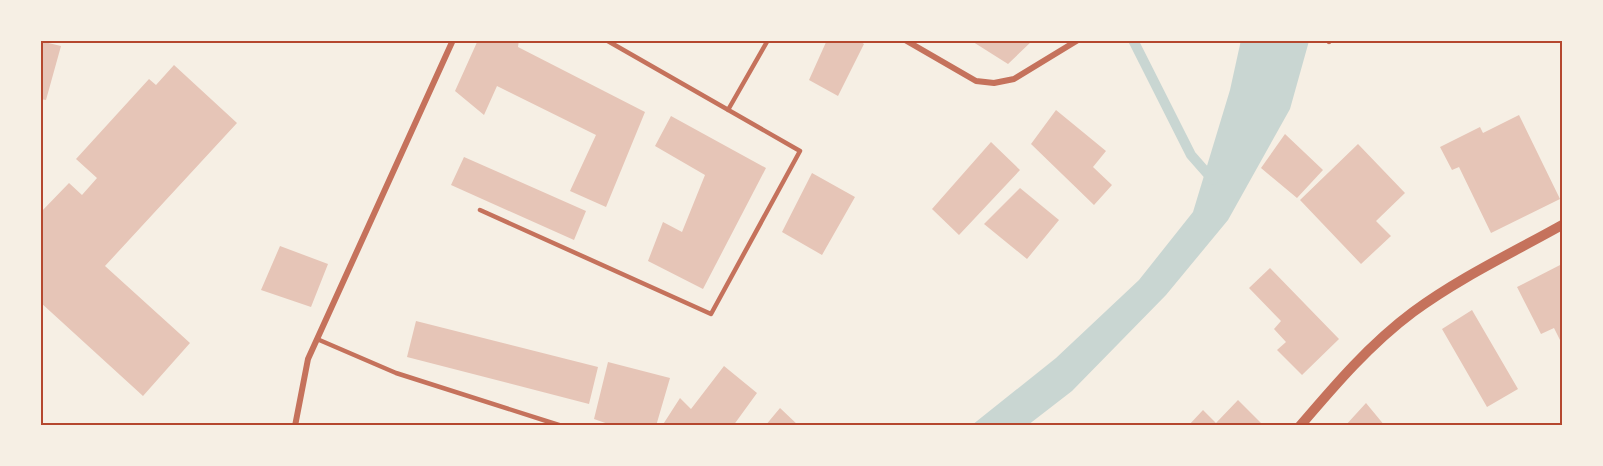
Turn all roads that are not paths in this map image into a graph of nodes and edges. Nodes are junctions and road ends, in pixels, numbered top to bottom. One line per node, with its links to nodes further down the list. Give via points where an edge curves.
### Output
1 (453, 40): 9 (street)
2 (606, 40): 6 (lane)
3 (768, 40): 6 (lane)
4 (905, 40): 5 (street, via 976,81 994,83 1014,79)
5 (1078, 40)
6 (728, 110): 7 (lane, via 800,151 711,314)
7 (480, 210)
8 (1563, 225): 12 (street, via 1445,290 1412,313 1373,347)
9 (317, 339): 10 (street, via 308,359); 11 (lane, via 396,373)
10 (295, 426)
11 (562, 426)
12 (1300, 426)

